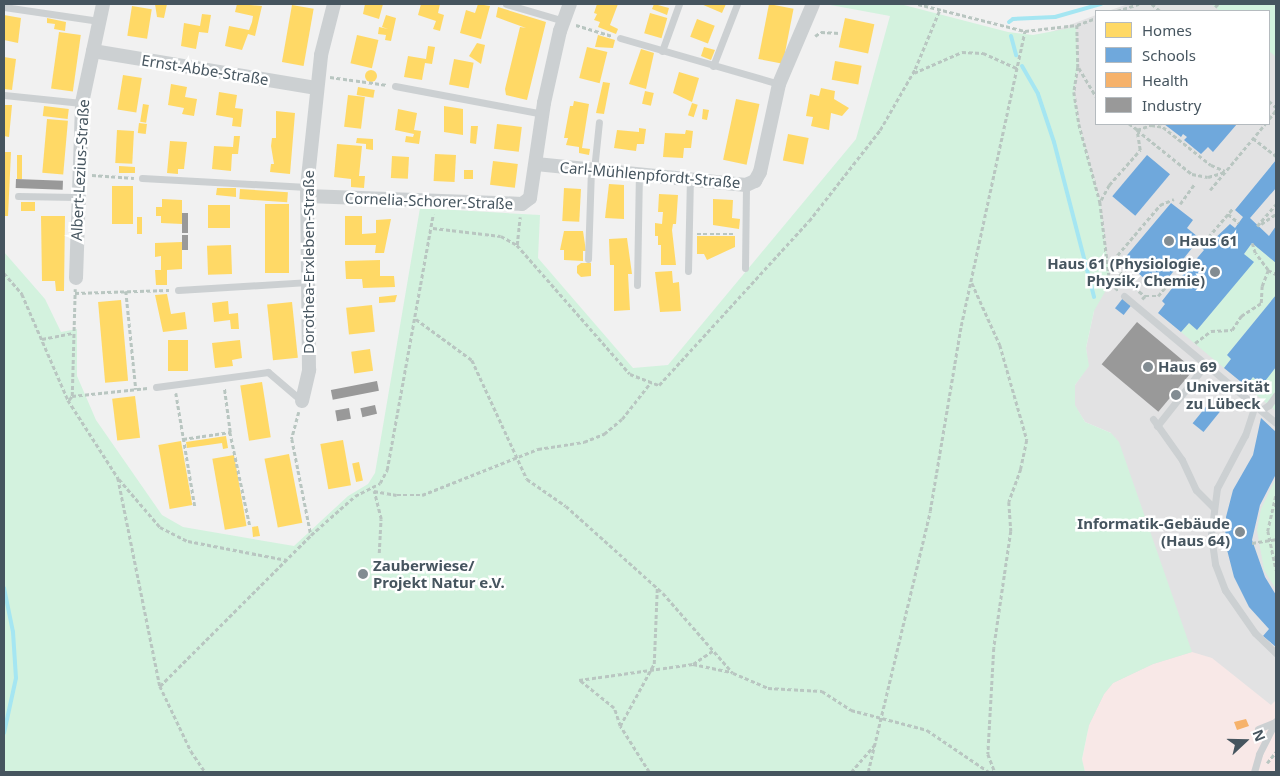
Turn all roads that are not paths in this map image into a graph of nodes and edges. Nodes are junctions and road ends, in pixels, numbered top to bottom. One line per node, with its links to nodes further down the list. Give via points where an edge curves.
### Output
1 (103, 4): 9 (street, Albert-Lezius-Straße)
2 (334, 4): 15 (street, Dorothea-Erxleben-Straße)
3 (506, 4): 10 (lane)
4 (570, 4): 10 (street, Cornelia-Schorer-Straße)
5 (679, 4): 13 (lane)
6 (737, 4): 14 (lane)
7 (813, 4): 16 (street, Carl-Mühlenpfordt-Straße)
8 (4, 7): 9 (lane)
9 (99, 21): 12 (street, Albert-Lezius-Straße)
10 (564, 21): 20 (street, Cornelia-Schorer-Straße)
11 (620, 38): 13 (lane)
12 (92, 51): 15 (street, Ernst-Abbe-Straße); 19 (street, Albert-Lezius-Straße)
13 (662, 51): 14 (lane)
14 (713, 66): 16 (lane)
15 (318, 82): 28 (street, Dorothea-Erxleben-Straße)
16 (779, 84): 27 (street, Carl-Mühlenpfordt-Straße, via 760,172 755,181)
17 (396, 86): 20 (lane)
18 (4, 95): 19 (lane)
19 (82, 103): 30 (street, Albert-Lezius-Straße)
20 (543, 114): 22 (street, Cornelia-Schorer-Straße)
21 (599, 122): 23 (lane)
22 (536, 164): 23 (street, Carl-Mühlenpfordt-Straße); 28 (street, Cornelia-Schorer-Straße, via 530,198 522,204)
23 (593, 170): 24 (street, Carl-Mühlenpfordt-Straße); 31 (lane)
24 (639, 174): 26 (street, Carl-Mühlenpfordt-Straße); 36 (lane)
25 (142, 178): 28 (lane)
26 (690, 179): 27 (street, Carl-Mühlenpfordt-Straße); 33 (lane)
27 (746, 184): 32 (lane)
28 (307, 192): 35 (street, Dorothea-Erxleben-Straße)
29 (18, 196): 30 (lane)
30 (77, 197): 34 (street, Albert-Lezius-Straße)
31 (588, 259)
32 (745, 268)
33 (688, 271)
34 (76, 278)
35 (307, 282): 37 (lane); 42 (street, Dorothea-Erxleben-Straße, via 309,370)
36 (637, 285)
37 (178, 290)
38 (1124, 296): 39 (lane)
39 (1206, 364): 43 (lane); 46 (lane)
40 (156, 387): 42 (lane, via 268,372)
41 (1276, 395): 43 (lane, via 1269,405)
42 (302, 401)
43 (1258, 407): 45 (lane); 47 (lane, via 1217,488)
44 (1153, 419): 46 (lane)
45 (1276, 423)
46 (1157, 426): 47 (lane, via 1182,460 1196,490)
47 (1214, 508): 48 (lane, via 1211,535 1215,564 1225,590 1254,633)
48 (1276, 653)
49 (1275, 722): 50 (lane); 51 (lane)
50 (1258, 729)
51 (1254, 772)

